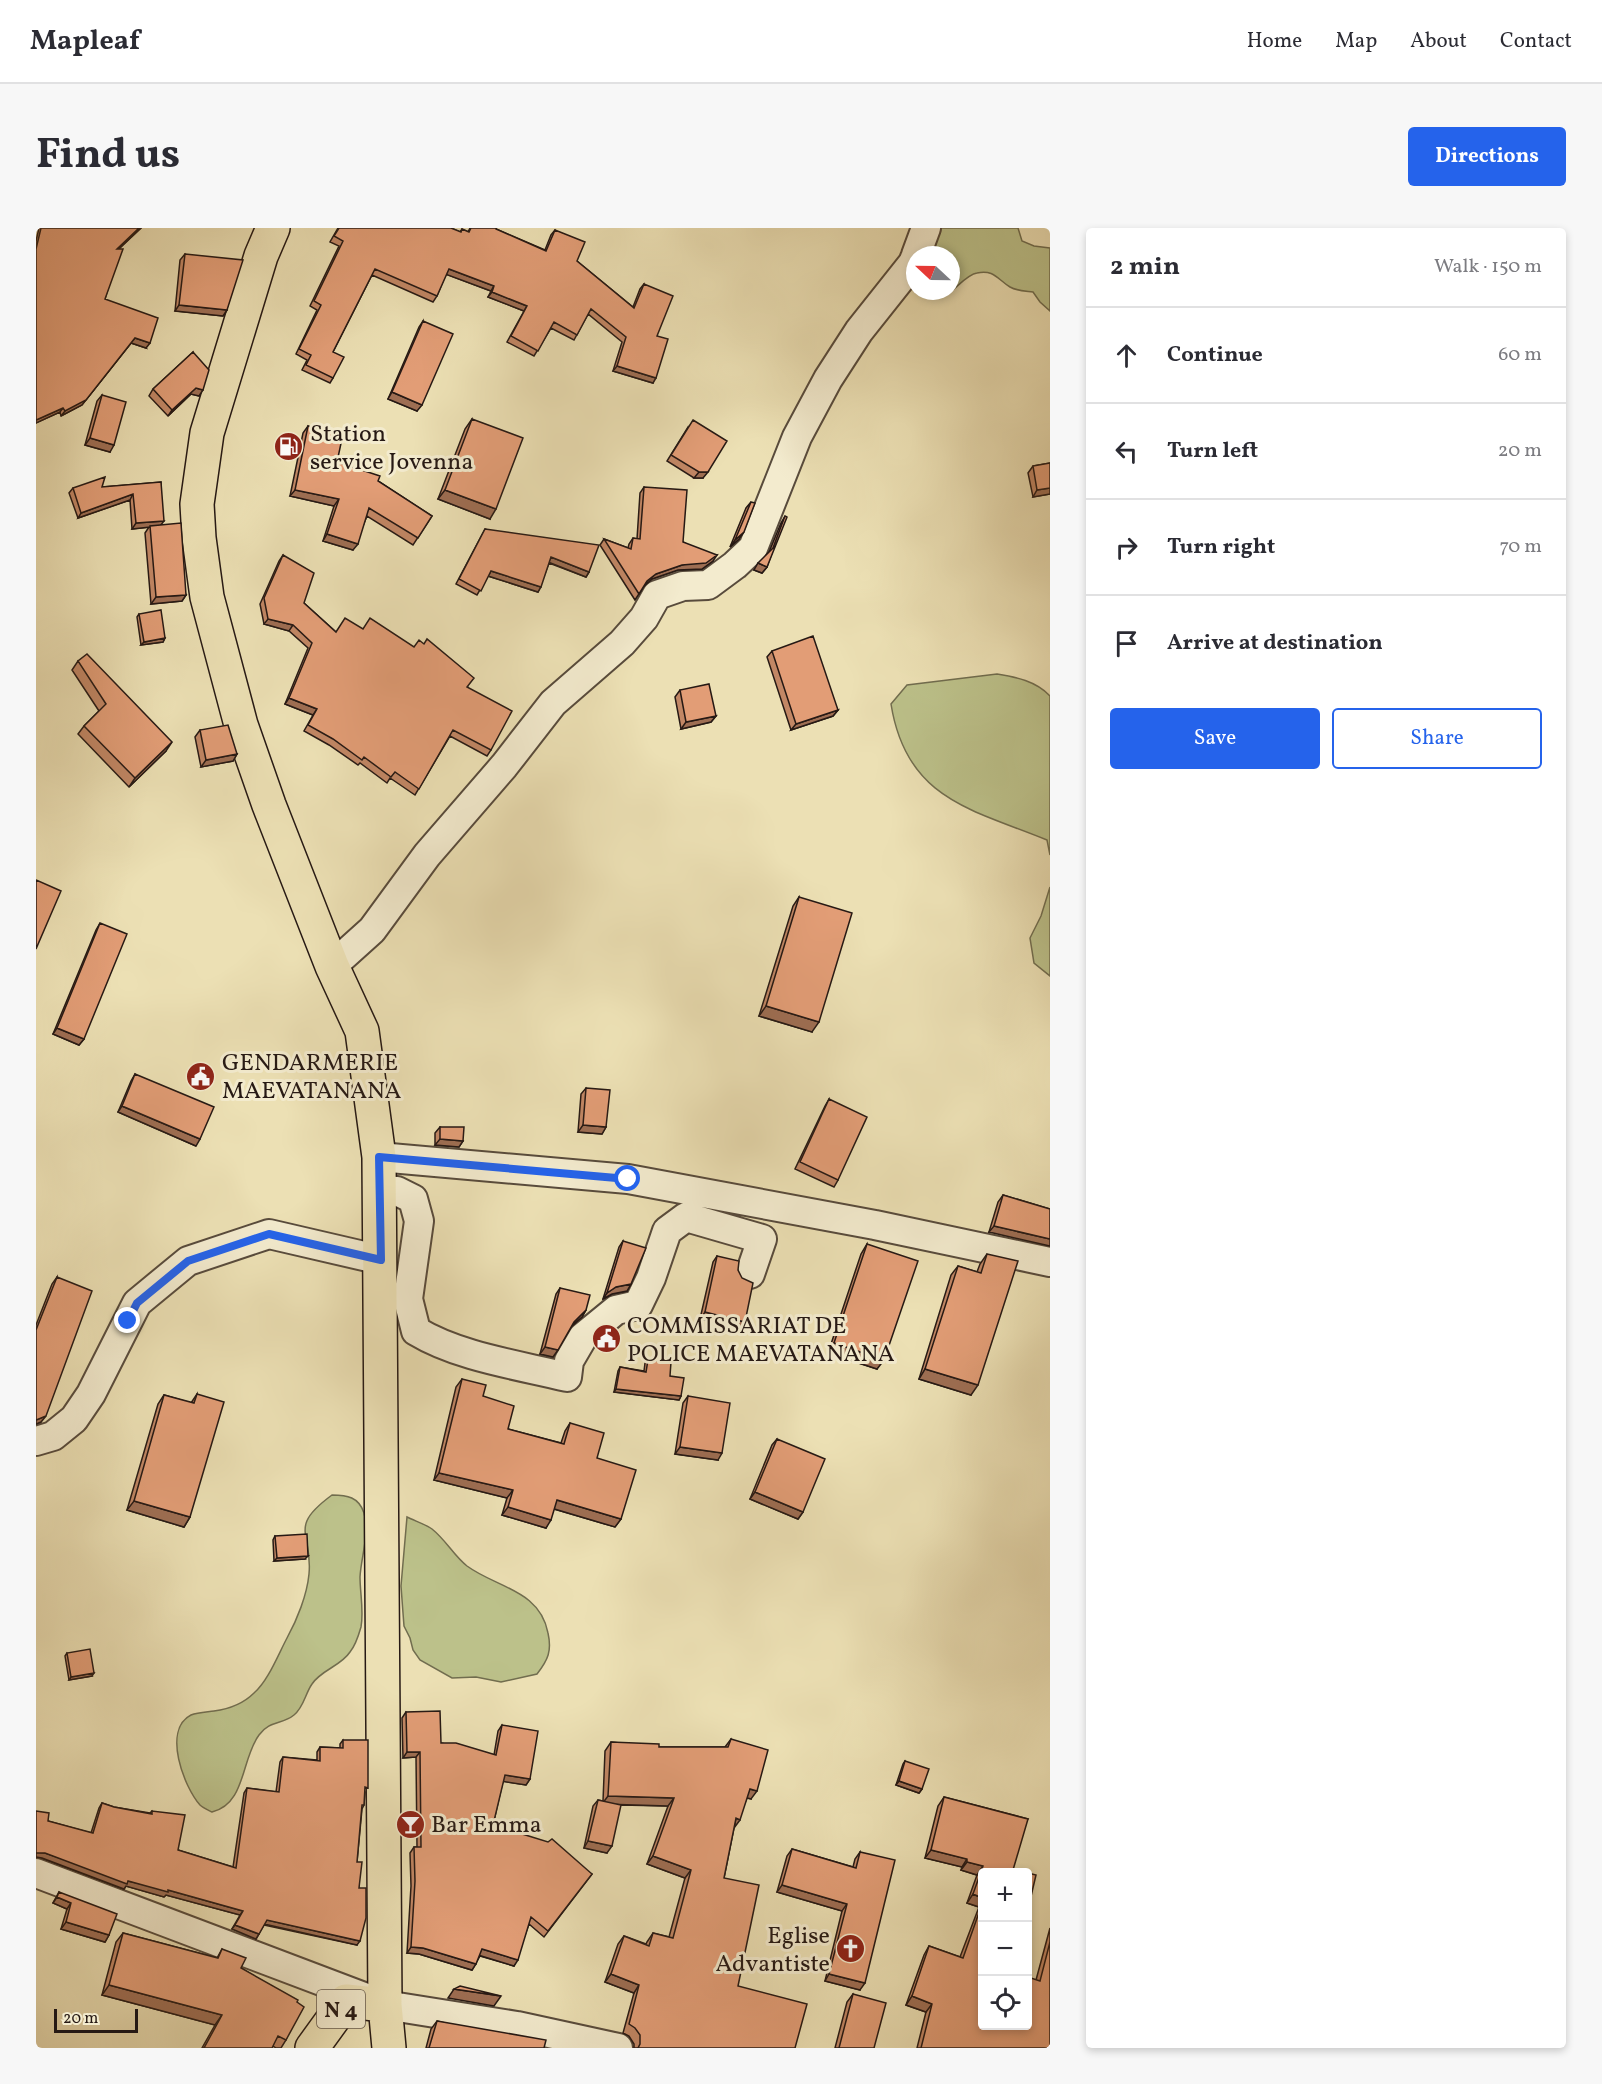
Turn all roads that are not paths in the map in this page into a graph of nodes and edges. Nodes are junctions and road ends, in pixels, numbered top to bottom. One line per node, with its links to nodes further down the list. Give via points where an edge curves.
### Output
1 (273, 228): 5 (main road, N 4, via 207,433 198,504 199,538 207,597 241,725 268,805)
2 (926, 228): 3 (street)
3 (920, 246)
4 (906, 272): 5 (street, via 859,331 828,380 797,437 753,548 708,585 683,586 657,595 644,618 622,643 553,703 427,855 372,930)
5 (332, 966): 6 (main road, N 4, via 362,1031)
6 (379, 1157): 7 (main road, N 4); 9 (street, via 628,1179 875,1224)
7 (378, 1190): 8 (main road, N 4); 10 (street, via 397,1191 413,1199 419,1221 408,1299 416,1331 434,1342 567,1377 569,1361 583,1337 616,1310 638,1305 667,1231 686,1217 762,1239)
8 (381, 1260): 11 (street, via 269,1234 188,1261 137,1303 91,1394 74,1419 53,1436); 13 (main road, N 4)
9 (1050, 1262)
10 (750, 1274)
11 (36, 1441)
12 (36, 1873): 13 (street)
13 (385, 2006): 14 (main road, N 4, via 346,2001); 15 (main road, N 4); 16 (street, via 517,2026)
14 (312, 2048)
15 (389, 2048)
16 (618, 2048)

